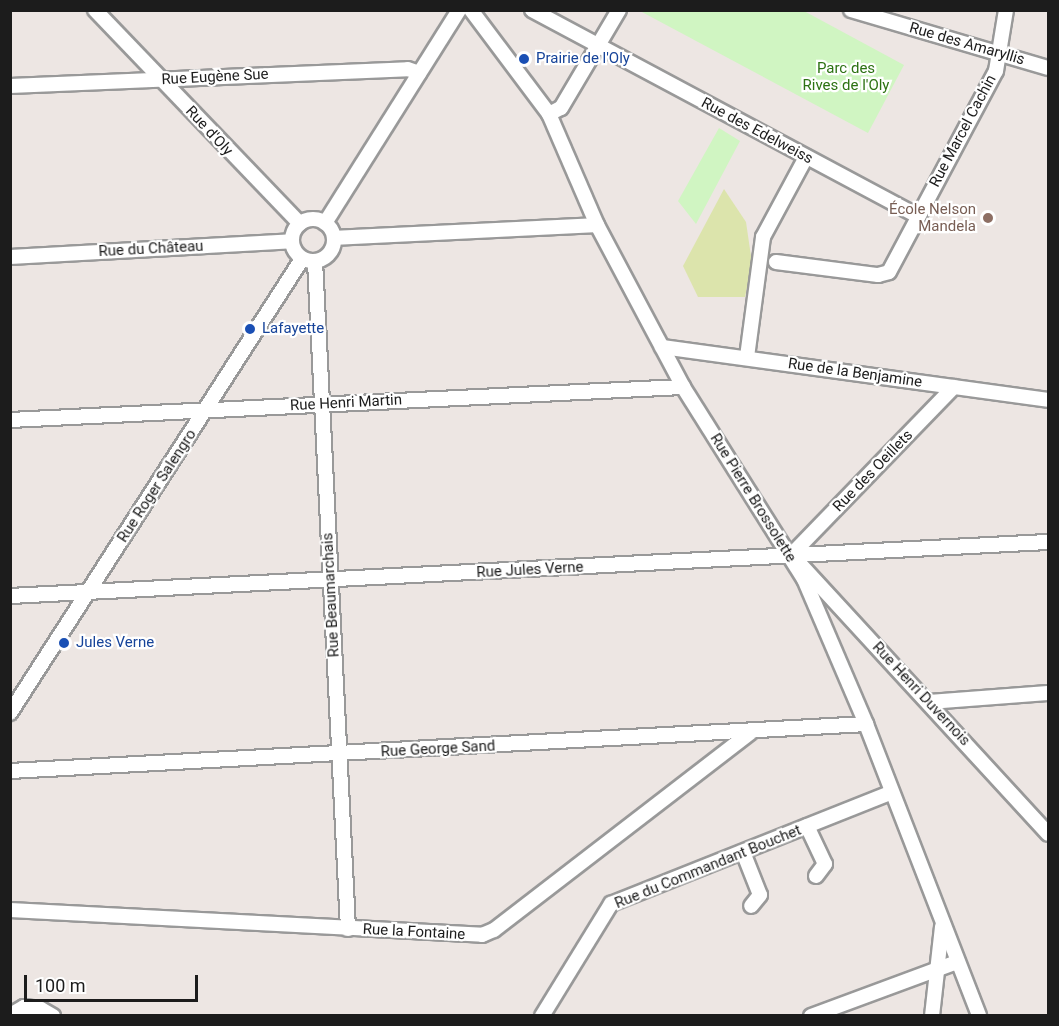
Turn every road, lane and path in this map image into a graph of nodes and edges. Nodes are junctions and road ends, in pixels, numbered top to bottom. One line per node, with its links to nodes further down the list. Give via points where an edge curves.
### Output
1 (95, 10): 12 (street, Rue d'Oly)
2 (459, 10): 11 (street)
3 (471, 10): 14 (street, Rue Pierre Brossolette)
4 (532, 10): 8 (street, Rue des Edelweiss)
5 (619, 10): 8 (street)
6 (851, 10): 9 (street, Rue des Amaryllis)
7 (1006, 10): 9 (street, Rue Marcel Cachin)
8 (597, 47): 14 (street, via 561,108); 15 (street, Rue des Edelweiss)
9 (1000, 54): 10 (street, Rue des Amaryllis); 16 (street, Rue Marcel Cachin, via 996,71)
10 (1048, 68)
11 (419, 74): 12 (street, Rue Eugène Sue, via 408,69); 17 (street)
12 (161, 80): 13 (street, Rue Eugène Sue); 18 (street, Rue d'Oly)
13 (10, 86)
14 (549, 114): 19 (street, Rue Pierre Brossolette)
15 (806, 157): 16 (street, Rue des Edelweiss); 26 (street, via 763,237)
16 (918, 216): 24 (street, Rue Marcel Cachin, via 888,272 878,276)
17 (325, 223): 18 (street, via 312,219); 20 (street)
18 (300, 224): 21 (street)
19 (597, 225): 20 (street); 25 (street, Rue Pierre Brossolette)
20 (334, 238): 23 (street, via 331,251)
21 (292, 241): 22 (street, Rue du Château); 23 (street)
22 (10, 257)
23 (309, 260): 30 (street, Rue Beaumarchais); 31 (street, Rue Roger Salengro)
24 (776, 262)
25 (662, 347): 26 (street, Rue de la Benjamine); 27 (street, Rue Pierre Brossolette)
26 (747, 357): 28 (street, Rue de la Benjamine)
27 (682, 387): 30 (street, Rue Henri Martin); 34 (street, Rue Pierre Brossolette)
28 (954, 387): 29 (street, Rue de la Benjamine); 34 (street, Rue des Oeillets)
29 (1048, 400)
30 (321, 404): 31 (street, Rue Henri Martin); 35 (street, Rue Beaumarchais)
31 (205, 410): 32 (street, Rue Henri Martin); 36 (street, Rue Roger Salengro)
32 (10, 420)
33 (1048, 542): 34 (street, Rue Jules Verne)
34 (791, 555): 35 (street, Rue Jules Verne); 38 (street, Rue Henri Duvernois); 39 (street, Rue Pierre Brossolette)
35 (331, 580): 36 (street, Rue Jules Verne); 45 (street, Rue Beaumarchais)
36 (89, 591): 37 (street, Rue Jules Verne); 42 (street, Rue Roger Salengro)
37 (10, 596)
38 (841, 608): 39 (street, via 827,610); 41 (street, Rue Henri Duvernois)
39 (821, 621): 43 (street, Rue Pierre Brossolette)
40 (1048, 693): 41 (street)
41 (929, 702): 49 (street, Rue Henri Duvernois)
42 (10, 713)
43 (866, 724): 44 (street, Rue George Sand); 47 (street, Rue Pierre Brossolette)
44 (750, 733): 45 (street, Rue George Sand); 55 (street, Rue la Fontaine, via 494,930 469,935)
45 (339, 754): 46 (street, Rue George Sand); 55 (street, Rue Beaumarchais)
46 (10, 771)
47 (892, 792): 48 (street, Rue du Commandant Bouchet); 54 (street, Rue Pierre Brossolette)
48 (807, 826): 50 (street, Rue du Commandant Bouchet); 51 (street, via 825,864)
49 (1048, 834)
50 (743, 852): 52 (street, via 760,895); 60 (street, Rue du Commandant Bouchet, via 611,904)
51 (816, 876)
52 (751, 906)
53 (10, 910): 55 (street, Rue la Fontaine)
54 (942, 925): 56 (street, Rue Pierre Brossolette); 57 (street)
55 (348, 929)
56 (957, 962): 57 (street); 63 (street, Rue Pierre Brossolette)
57 (937, 970): 61 (street); 62 (street)
58 (10, 1015): 59 (street, via 24,1006)
59 (53, 1016)
60 (542, 1016)
61 (811, 1016)
62 (932, 1016)
63 (979, 1016)

